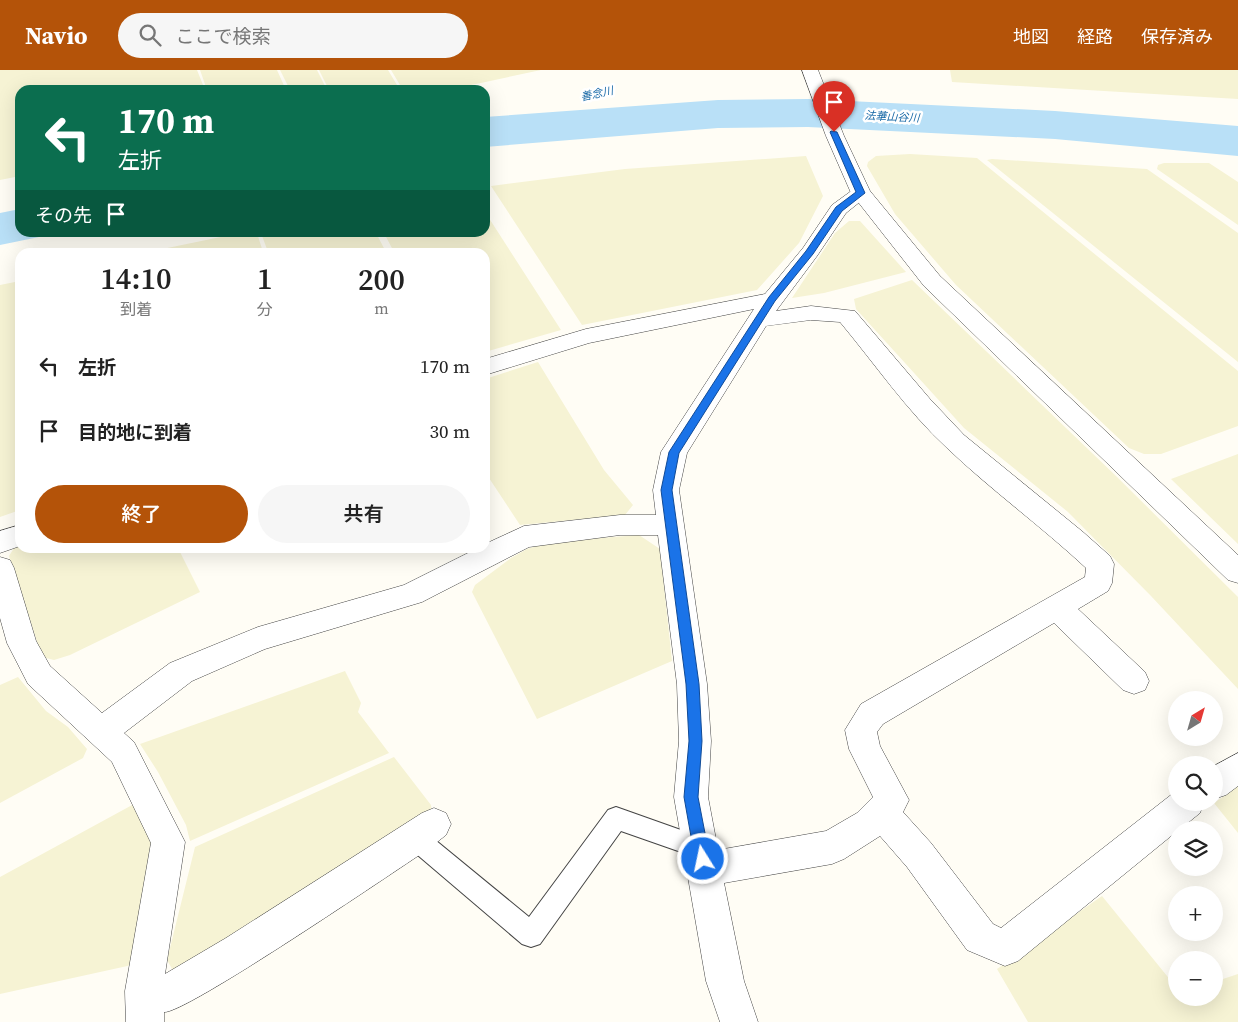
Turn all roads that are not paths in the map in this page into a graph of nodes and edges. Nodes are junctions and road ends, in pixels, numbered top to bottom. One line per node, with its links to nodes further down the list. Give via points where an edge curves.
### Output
1 (810, 70): 2 (street)
2 (860, 193): 3 (street, via 838,209); 9 (street, via 932,280)
3 (766, 310): 4 (street, via 586,336); 5 (street, via 674,452 666,490); 10 (street, via 847,316 955,441 1100,564 1098,583)
4 (490, 365)
5 (670, 525): 12 (street, via 620,525 524,537 412,594 258,639 181,672); 18 (street, via 692,684 695,741 691,797)
6 (15, 537): 7 (street)
7 (0, 542)
8 (0, 568): 12 (street, via 22,643 39,675)
9 (1238, 572)
10 (1057, 607): 11 (street); 16 (street, via 872,714 861,730 865,749 892,800)
11 (1134, 681)
12 (101, 732): 19 (street, via 123,752 168,842)
13 (1238, 768): 14 (street)
14 (1223, 778)
15 (1177, 811): 16 (street, via 1005,948 980,937 919,855)
16 (880, 812): 18 (street, via 869,824 832,847)
17 (425, 831): 18 (lane, via 531,935 616,818); 19 (street, via 239,951)
18 (703, 859): 20 (street, via 725,981)
19 (144, 1007)
20 (739, 1022)

